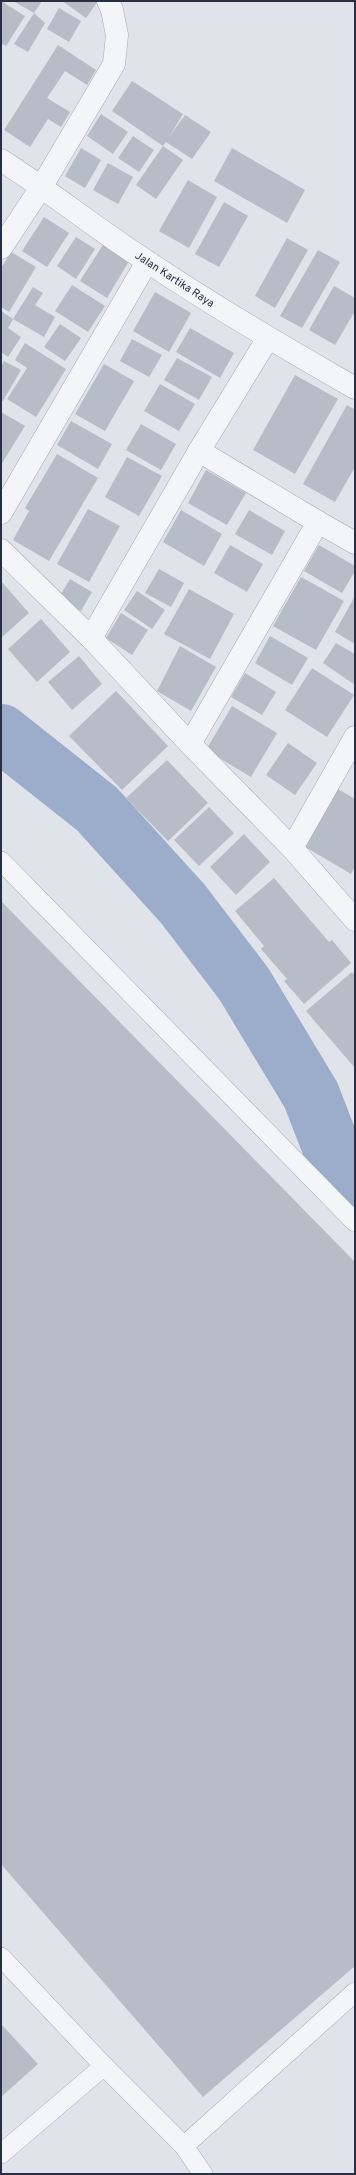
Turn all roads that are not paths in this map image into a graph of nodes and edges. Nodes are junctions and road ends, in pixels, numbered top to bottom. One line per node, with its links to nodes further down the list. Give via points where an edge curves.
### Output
1 (108, 1): 3 (street, via 117,35 114,64)
2 (1, 160): 3 (street, Jalan Kartika Raya)
3 (42, 186): 4 (street); 5 (street, Jalan Kartika Raya)
4 (1, 248)
5 (147, 262): 6 (street, Jalan Kartika Raya); 9 (street)
6 (268, 338): 7 (street, Jalan Kartika Raya); 8 (street)
7 (355, 388)
8 (199, 451): 10 (street); 13 (street)
9 (1, 513)
10 (318, 522): 11 (street); 15 (street)
11 (355, 543)
12 (1, 550): 13 (street)
13 (90, 638): 15 (street)
14 (355, 737): 16 (street)
15 (190, 744): 16 (street)
16 (292, 848): 18 (street)
17 (1, 861): 19 (lane)
18 (355, 920)
19 (355, 1222)
20 (1, 1957): 22 (lane)
21 (355, 1992): 23 (lane)
22 (104, 2066): 23 (lane); 24 (lane)
23 (184, 2146): 25 (lane)
24 (1, 2154)
25 (203, 2174)

